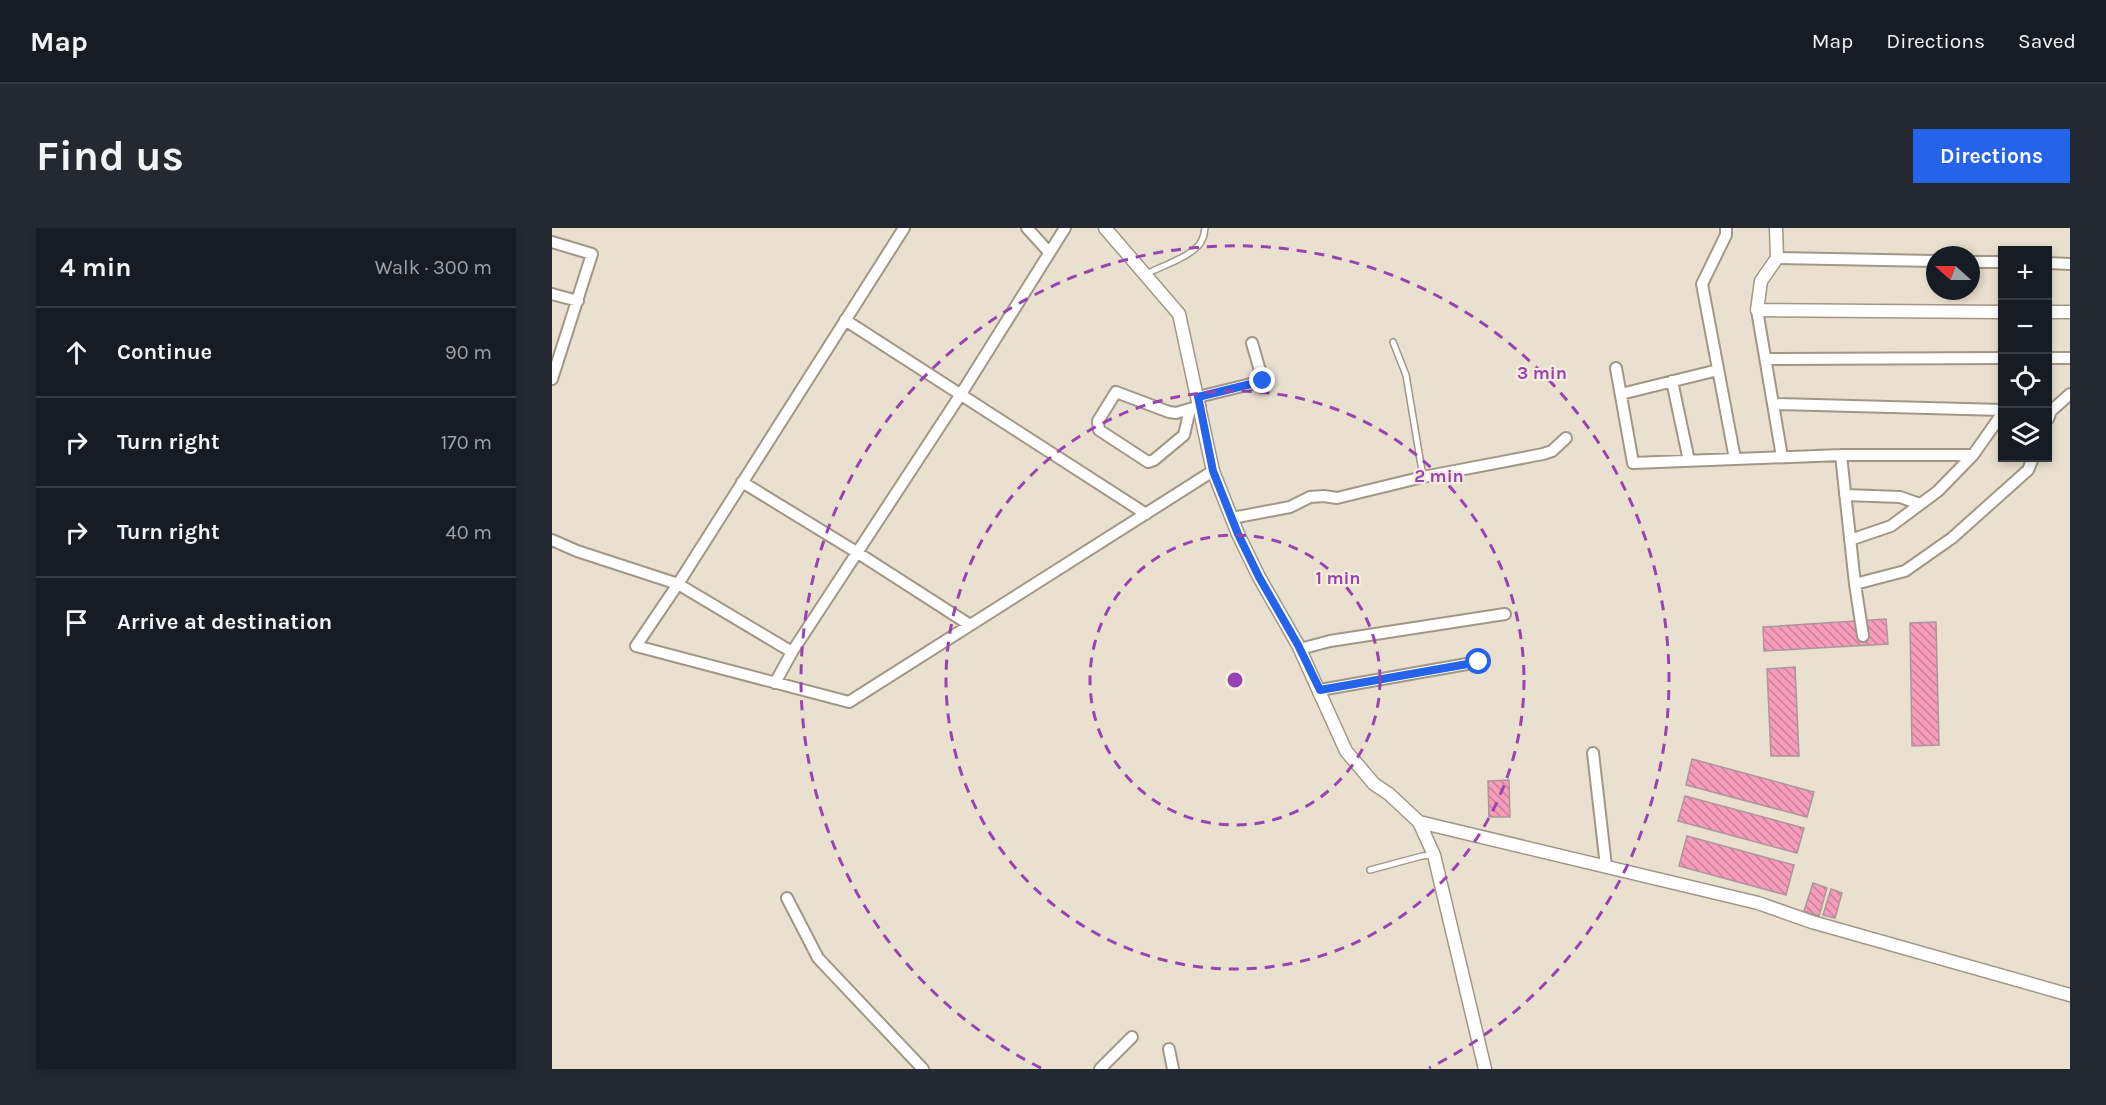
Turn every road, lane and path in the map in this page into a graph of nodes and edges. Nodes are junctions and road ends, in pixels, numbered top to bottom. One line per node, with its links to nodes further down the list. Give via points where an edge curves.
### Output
1 (904, 228): 23 (street)
2 (1027, 228): 9 (street)
3 (1065, 228): 9 (street)
4 (1105, 228): 16 (street)
5 (1205, 228): 16 (lane, via 1198,246)
6 (1726, 228): 33 (street, via 1702,284)
7 (1776, 228): 10 (street)
8 (552, 242): 18 (street, via 591,254)
9 (1048, 251): 36 (street)
10 (1777, 258): 11 (street); 19 (street, via 1761,281)
11 (1926, 261)
12 (1980, 262): 13 (street)
13 (1998, 262)
14 (2052, 263): 15 (street)
15 (2070, 264)
16 (1144, 274): 39 (street, via 1179,314)
17 (552, 294): 18 (street)
18 (578, 301): 27 (street)
19 (1757, 310): 20 (street); 31 (street)
20 (1998, 312)
21 (2052, 312): 22 (street)
22 (2070, 312)
23 (845, 320): 36 (street); 53 (street)
24 (552, 341): 27 (street)
25 (1393, 342): 52 (lane, via 1406,375)
26 (1252, 343): 39 (street, via 1263,381)
27 (564, 345): 34 (street)
28 (1998, 358): 31 (street)
29 (2052, 358): 30 (street)
30 (2070, 358)
31 (1766, 359): 40 (street)
32 (1616, 368): 37 (street)
33 (1718, 370): 35 (street); 48 (street)
34 (552, 379)
35 (1672, 381): 37 (street); 49 (street)
36 (961, 394): 56 (street); 60 (street)
37 (1621, 394): 49 (street, via 1633,463)
38 (2070, 394): 41 (street)
39 (1196, 404): 39 (street, via 1184,435 1148,462 1099,430 1098,421 1116,392 1169,412); 51 (street)
40 (1774, 404): 42 (street); 47 (street)
41 (2052, 410)
42 (1998, 412)
43 (1998, 418): 46 (street)
44 (1566, 438): 52 (street, via 1543,454)
45 (1841, 455): 46 (street); 47 (street); 54 (street)
46 (1973, 455): 55 (street)
47 (1782, 457): 48 (street)
48 (1735, 459): 49 (street)
49 (1689, 461)
50 (2031, 462): 62 (street, via 2028,470 1952,538 1905,572)
51 (1213, 471): 56 (street); 57 (street)
52 (1423, 477): 57 (street, via 1337,498 1310,497 1290,507)
53 (742, 482): 60 (street); 61 (street)
54 (1845, 495): 55 (street, via 1900,497); 59 (street)
55 (1920, 504): 59 (street, via 1892,526)
56 (1146, 514): 64 (street)
57 (1232, 518): 66 (street, via 1259,577)
58 (552, 540): 61 (street)
59 (1850, 540): 62 (street)
60 (858, 553): 64 (street); 67 (street)
61 (678, 584): 67 (street); 69 (street, via 636,646)
62 (1855, 584): 65 (street)
63 (1505, 614): 66 (street)
64 (970, 625): 69 (street, via 849,702)
65 (1863, 636)
66 (1300, 649): 70 (street)
67 (792, 652): 69 (street)
68 (1479, 662): 70 (street)
69 (775, 683)
70 (1320, 690): 72 (street, via 1346,751 1374,784)
71 (1593, 753): 74 (street)
72 (1419, 822): 73 (street); 74 (street)
73 (1434, 855): 75 (lane); 83 (street)
74 (1606, 866): 77 (street, via 1758,903)
75 (1370, 870)
76 (787, 898): 80 (street, via 818,958)
77 (2070, 995)
78 (1132, 1037): 81 (street)
79 (1169, 1049): 82 (street)
80 (923, 1069)
81 (1100, 1069)
82 (1173, 1069)
83 (1485, 1069)

